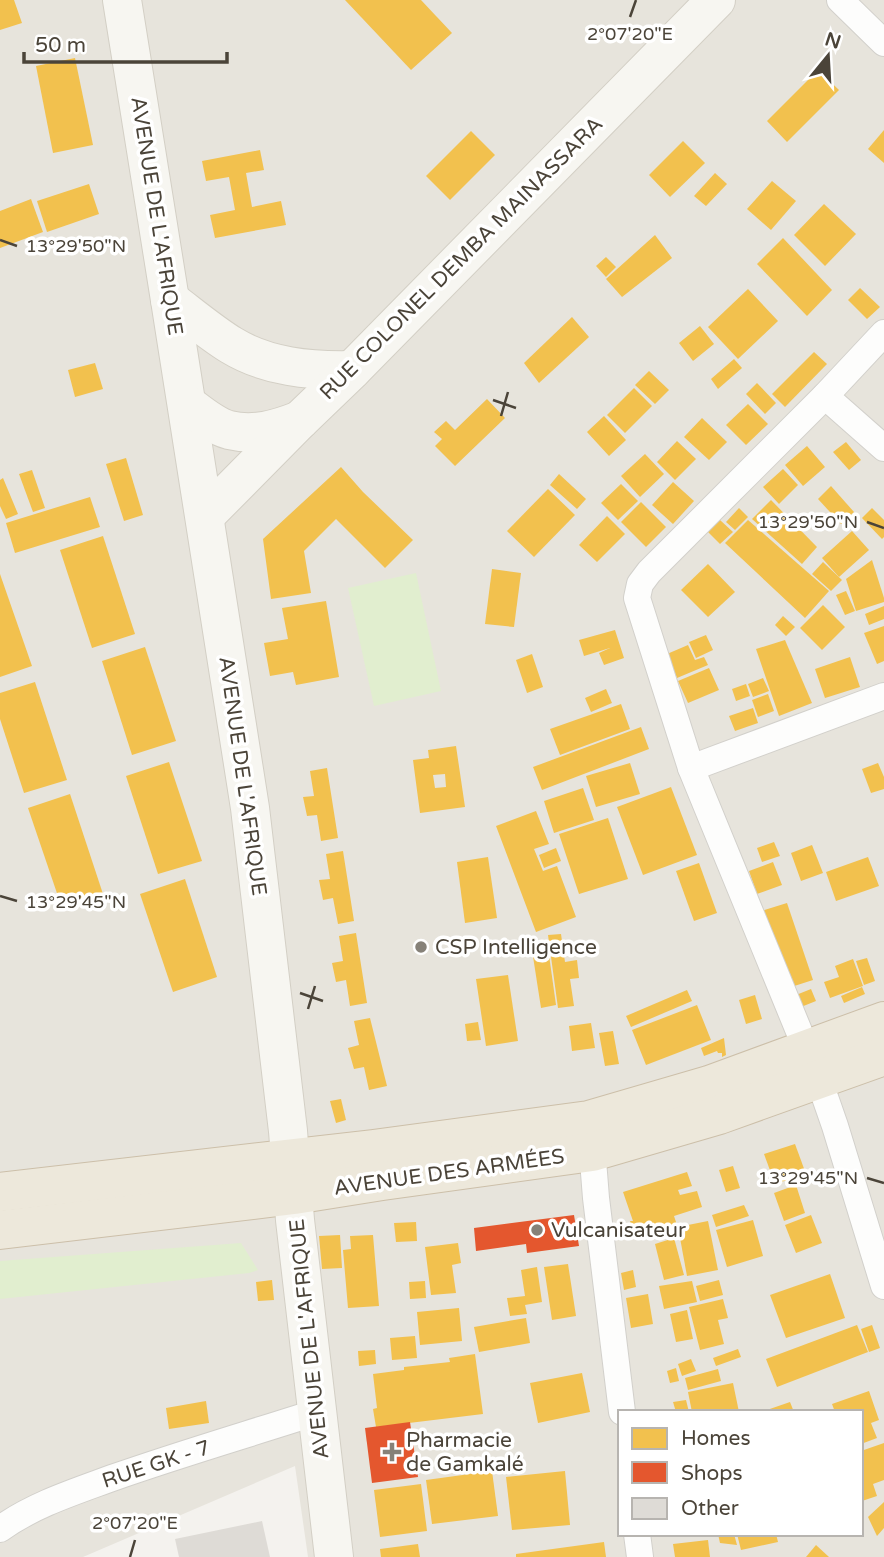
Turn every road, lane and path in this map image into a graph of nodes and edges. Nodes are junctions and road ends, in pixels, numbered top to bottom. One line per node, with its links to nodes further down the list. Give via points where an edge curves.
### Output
1 (121, 0): 5 (main road, AVENUE DE L'AFRIQUE)
2 (716, 0): 7 (main road, RUE COLONEL DEMBA MAINASSARA)
3 (840, 0): 4 (street)
4 (884, 43)
5 (170, 300): 7 (main road, via 248,354 296,368); 9 (main road, AVENUE DE L'AFRIQUE)
6 (884, 333): 8 (street)
7 (352, 370): 10 (main road, RUE COLONEL DEMBA MAINASSARA)
8 (825, 396): 11 (street); 14 (street, via 640,584 637,598)
9 (187, 404): 10 (main road, via 228,430 263,431); 12 (main road, AVENUE DE L'AFRIQUE)
10 (299, 420): 12 (main road, RUE COLONEL DEMBA MAINASSARA)
11 (884, 448)
12 (205, 516): 19 (main road, AVENUE DE L'AFRIQUE, via 250,808)
13 (884, 696): 14 (street)
14 (691, 768): 17 (street)
15 (884, 1021): 17 (highway, AVENUE DES ARMÉES)
16 (884, 1056): 17 (highway, AVENUE DES ARMÉES)
17 (812, 1065): 18 (highway, AVENUE DES ARMÉES, via 709,1084); 22 (street)
18 (591, 1136): 19 (highway, AVENUE DES ARMÉES, via 373,1149); 23 (street)
19 (292, 1176): 20 (highway, AVENUE DES ARMÉES); 21 (highway, AVENUE DES ARMÉES); 24 (main road, AVENUE DE L'AFRIQUE)
20 (0, 1192)
21 (0, 1230)
22 (884, 1286)
23 (622, 1410)
24 (317, 1412): 25 (street, RUE GK - 7, via 80,1490); 27 (main road, AVENUE DE L'AFRIQUE)
25 (0, 1529)
26 (637, 1536): 28 (street)
27 (334, 1557)
28 (640, 1557)

